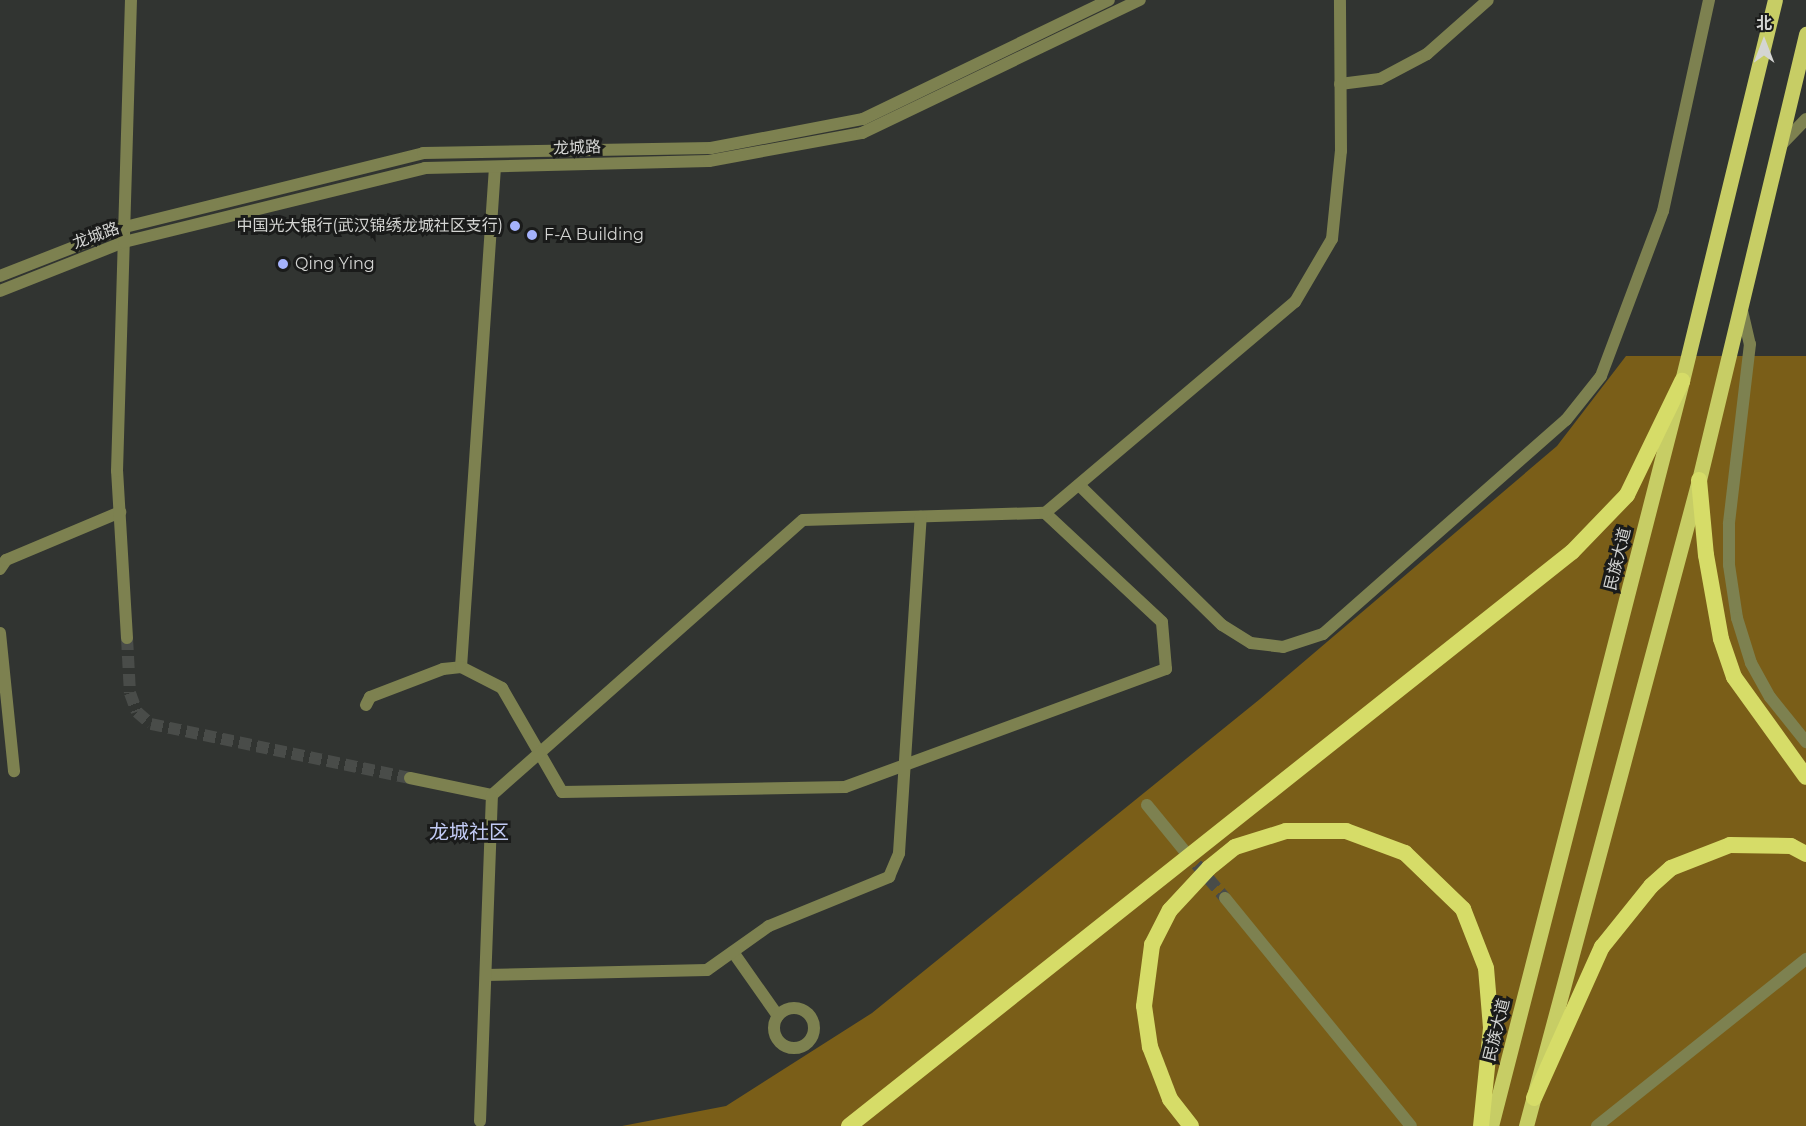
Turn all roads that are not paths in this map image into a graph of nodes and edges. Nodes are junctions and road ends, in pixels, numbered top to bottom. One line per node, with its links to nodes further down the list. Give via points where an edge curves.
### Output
1 (131, 0): 13 (street)
2 (1109, 0): 13 (street, 龙城路, via 863,119 711,148 423,153)
3 (1140, 0): 12 (street, 龙城路, via 862,133 710,161)
4 (1340, 0): 9 (street)
5 (1488, 0): 9 (street, via 1427,54 1380,80)
6 (1709, 0): 20 (street, via 1663,212 1601,375 1566,420 1323,634 1283,647 1251,643 1222,625)
7 (1775, 0): 18 (main road, 民族大道)
8 (1806, 34): 11 (main road)
9 (1340, 84): 20 (street, via 1341,151 1332,239 1295,302)
10 (1806, 119): 11 (street)
11 (1779, 148): 17 (main road)
12 (495, 167): 14 (street, 龙城路, via 425,168); 27 (street)
13 (125, 227): 14 (street); 15 (street, 龙城路)
14 (124, 242): 16 (street, 龙城路); 21 (street, via 117,471)
15 (0, 276)
16 (0, 291)
17 (1741, 305): 19 (main road); 29 (street, via 1750,344 1728,524 1737,618 1751,663 1770,697)
18 (1682, 381): 46 (highway, via 1627,495 1572,552); 50 (main road, 民族大道)
19 (1699, 480): 33 (highway, via 1721,639 1734,677); 44 (main road)
20 (1079, 485): 22 (street)
21 (120, 512): 24 (street, via 6,560); 26 (street)
22 (1045, 513): 23 (street); 31 (street, via 1162,622 1166,669)
23 (921, 516): 30 (street, via 803,520); 31 (street)
24 (0, 569)
25 (0, 633): 32 (street)
26 (127, 638)
27 (461, 667): 28 (street, via 444,669 370,697); 30 (street, via 502,688)
28 (366, 705)
29 (1806, 742)
30 (538, 754): 31 (street, via 562,792 845,787); 35 (street)
31 (905, 765): 40 (street, via 899,853 889,877 770,926)
32 (14, 771)
33 (1806, 777)
34 (410, 778): 35 (street)
35 (492, 795): 42 (street)
36 (1147, 805): 37 (street)
37 (1183, 849)
38 (1806, 854): 44 (highway, via 1791,846 1730,845 1671,868 1651,886 1602,946)
39 (1225, 898): 48 (street)
40 (733, 952): 42 (street, via 707,970); 43 (street)
41 (1806, 959): 52 (street)
42 (486, 975): 45 (street)
43 (778, 1016)
44 (1534, 1098): 51 (main road)
45 (480, 1121)
46 (849, 1126)
47 (1191, 1126): 49 (highway, via 1170,1099 1150,1047 1144,1006 1152,945 1170,910 1209,868 1235,847 1287,831 1346,831 1405,853 1462,909 1487,978 1491,1028)
48 (1411, 1126)
49 (1481, 1126)
50 (1491, 1126)
51 (1526, 1126)
52 (1597, 1126)

